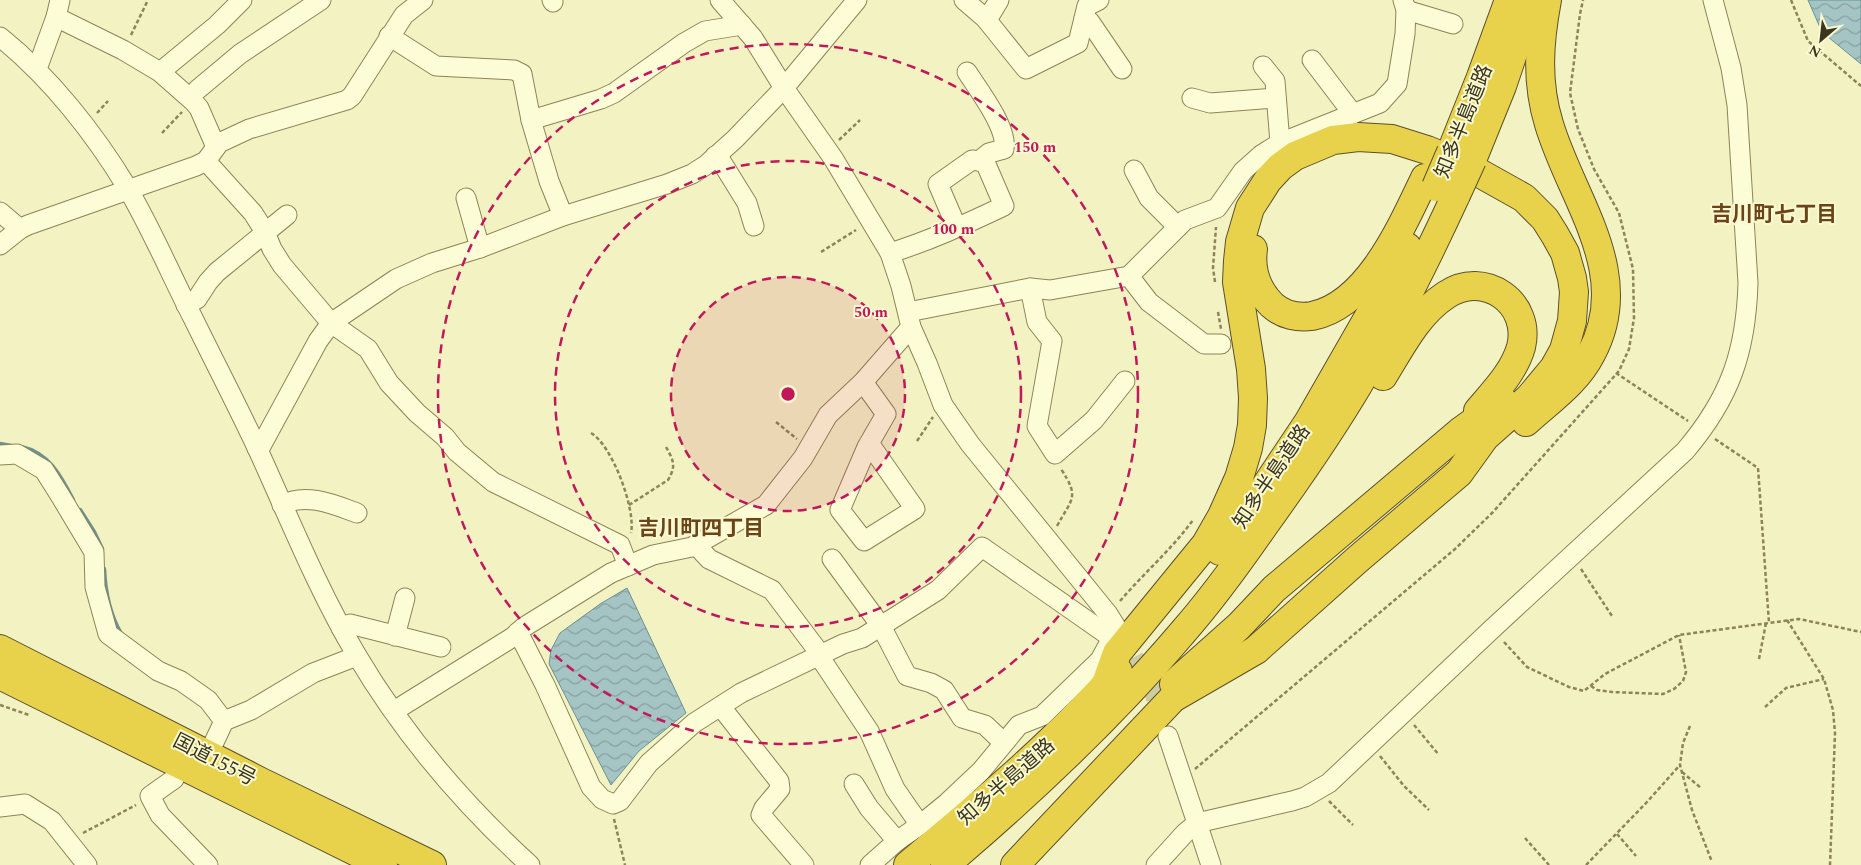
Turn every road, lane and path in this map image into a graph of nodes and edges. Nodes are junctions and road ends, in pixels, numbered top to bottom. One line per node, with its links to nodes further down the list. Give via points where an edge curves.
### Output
1 (148, 0): 24 (path)
2 (242, 0): 29 (street)
3 (423, 0): 22 (street, via 404,15)
4 (720, 0): 21 (street)
5 (857, 0): 32 (street)
6 (964, 0): 18 (street)
7 (999, 0): 18 (street)
8 (1099, 0): 19 (street, via 1087,6)
9 (1496, 0): 42 (highway)
10 (1509, 0): 42 (highway, 知多半島道路)
11 (1531, 0): 42 (highway, 知多半島道路, via 1502,86)
12 (1547, 0): 87 (highway, via 1541,31 1543,98 1558,152 1602,256 1607,285 1606,309 1592,353 1562,392 1485,460)
13 (1713, 0): 78 (street, via 1731,68 1736,105 1748,308 1734,374)
14 (1791, 0): 31 (path, via 1808,41)
15 (313, 2): 33 (street, via 240,54)
16 (1405, 5): 20 (street); 36 (street, via 1405,34 1397,84 1380,103)
17 (58, 9): 24 (street); 27 (street)
18 (986, 12): 19 (street, via 1026,69 1078,43)
19 (1084, 18): 28 (street)
20 (1453, 24)
21 (742, 25): 32 (street); 37 (street, via 705,32 684,43 601,99)
22 (389, 36): 37 (street, via 436,66 514,70 522,74); 43 (street, via 347,100 249,129 220,143)
23 (0, 37): 27 (street)
24 (124, 50): 29 (street)
25 (1312, 60): 36 (street)
26 (1263, 66): 35 (street, via 1275,80)
27 (37, 69): 48 (street, via 92,136)
28 (1122, 69)
29 (160, 72): 33 (street)
30 (967, 72): 45 (street, via 994,113 1005,144 1004,149 989,153)
31 (1861, 86)
32 (784, 88): 41 (street); 44 (street)
33 (195, 96): 39 (path); 43 (street)
34 (1192, 98): 35 (street, via 1210,103)
35 (1276, 98): 40 (street)
36 (1353, 114): 40 (street)
37 (530, 120): 53 (street)
38 (860, 120): 41 (path)
39 (162, 133)
40 (1280, 143): 50 (street, via 1243,171)
41 (827, 149): 54 (street)
42 (1454, 153): 47 (highway, 知多半島道路, bridge); 47 (highway)
43 (211, 154): 48 (street, via 196,166); 59 (street)
44 (715, 156): 53 (street, via 692,174 667,184); 55 (street, via 747,203)
45 (979, 161): 56 (street, via 972,160 938,184); 56 (street, via 985,162 1004,206)
46 (1134, 170): 57 (street, via 1149,198)
47 (1439, 187): 77 (highway, via 1410,209 1368,278 1334,308 1299,317 1283,312 1267,300 1257,285 1253,270 1261,218 1286,182 1306,167 1350,151 1395,154 1421,163 1468,182 1512,208 1537,233 1551,258 1557,274 1558,322 1547,351 1527,380); 115 (highway, 知多半島道路, via 1426,260 1358,386 1302,473 1248,548); 119 (highway, 知多半島道路, via 1373,311 1271,479 1216,556)
48 (128, 188): 58 (street); 67 (street)
49 (466, 198): 61 (street)
50 (1217, 208): 57 (street, via 1185,220); 65 (path)
51 (0, 212): 58 (street)
52 (287, 215): 59 (street)
53 (563, 216): 61 (street)
54 (871, 221): 62 (path); 63 (street)
55 (754, 226)
56 (957, 228): 63 (street)
57 (1178, 228): 64 (street)
58 (20, 229): 60 (street)
59 (265, 232): 67 (street, via 217,272 197,299); 70 (street, via 282,265)
60 (0, 245)
61 (480, 248): 70 (street, via 432,262 396,279)
62 (821, 252)
63 (890, 253): 69 (street)
64 (1129, 276): 66 (street, via 1050,290); 71 (street, via 1149,302 1204,344)
65 (1215, 286)
66 (1030, 288): 69 (street); 86 (street, via 1037,322 1052,341 1037,426)
67 (186, 305): 83 (street)
68 (1218, 305): 71 (path)
69 (909, 320): 74 (street); 75 (street)
70 (331, 323): 83 (street); 94 (street, via 368,349 388,384 457,452 493,482)
71 (1221, 344)
72 (1616, 373): 78 (path)
73 (1126, 381): 86 (street, via 1094,420)
74 (863, 382): 81 (street, via 886,414); 84 (street, via 828,415)
75 (943, 405): 80 (path); 92 (street, via 970,444)
76 (776, 422): 84 (path)
77 (1461, 431): 115 (highway, via 1501,383 1521,347 1522,326 1514,307 1505,296 1482,286 1464,287 1448,293 1421,316 1292,513 1208,619); 160 (highway, via 1274,589 1240,626 1162,694)
78 (1703, 431): 95 (street, via 1685,452); 102 (path, via 1758,468)
79 (591, 433): 89 (path, via 599,438 617,471)
80 (917, 441)
81 (869, 443): 81 (street, via 840,510 864,541 916,509)
82 (665, 446): 89 (path, via 673,461 672,474 662,485)
83 (257, 448): 88 (street)
84 (809, 448): 93 (street, via 766,505)
85 (0, 454): 125 (street, via 17,454 44,470 61,497 94,552 96,587 108,634 158,671 208,700)
86 (1055, 454): 92 (path, via 1072,486 1073,496 1053,533)
87 (1459, 473): 119 (highway, via 1486,437 1543,382 1564,350 1574,305 1565,253 1545,219 1524,198 1474,170 1427,150 1392,139 1358,137 1333,140 1311,148 1280,167 1268,180 1250,208 1240,242 1237,282 1253,398 1248,448 1239,478 1206,544 1117,654); 161 (highway, via 1256,650 1173,698)
88 (282, 504): 90 (street, via 314,500); 104 (street)
89 (629, 505): 94 (path, via 631,532)
90 (357, 513)
91 (1194, 518): 99 (path, via 1184,533)
92 (1046, 538): 99 (street)
93 (696, 545): 97 (street, via 653,555); 113 (street, via 709,559 772,590)
94 (620, 546): 97 (street)
95 (1571, 556): 100 (path); 105 (street)
96 (832, 559): 103 (street)
97 (628, 566): 106 (street, via 611,572)
98 (405, 598): 109 (street)
99 (1108, 614): 110 (street, via 1118,630)
100 (1612, 616)
101 (1787, 620): 102 (path); 107 (path, via 1799,619); 118 (path)
102 (1768, 623): 108 (path); 116 (path)
103 (881, 626): 110 (street, via 938,590 982,547); 113 (street, via 862,638); 128 (street, via 907,676 944,690 962,718 985,725)
104 (341, 628): 109 (street, via 350,624); 114 (street)
105 (1492, 629): 120 (path, via 1535,672 1584,691); 124 (street)
106 (518, 632): 123 (street); 139 (street, via 591,787)
107 (1861, 632)
108 (1680, 635): 120 (path, via 1605,674); 120 (path, via 1686,672 1683,681 1674,689 1663,694 1612,692)
109 (395, 636): 111 (street)
110 (1112, 638): 128 (street, via 1100,660 1042,716 1019,725)
111 (441, 647)
112 (0, 649): 130 (highway, 国道155号)
113 (820, 655): 121 (street); 143 (street, via 869,731 895,789)
114 (357, 656): 123 (street); 125 (street, via 313,673 251,710)
115 (1161, 658): 159 (highway, 知多半島道路, via 1070,753)
116 (1758, 658)
117 (0, 674): 132 (highway, 国道155号)
118 (1824, 679): 122 (path, via 1786,688); 166 (path, via 1833,710 1835,733)
119 (1106, 684): 158 (highway, 知多半島道路, via 1057,736)
120 (1591, 686)
121 (721, 706): 139 (street, via 694,723 648,763 620,802); 156 (street, via 779,781 780,789 760,815)
122 (1765, 706)
123 (394, 711): 154 (street, via 458,793)
124 (1404, 713): 129 (street); 131 (path)
125 (224, 721): 130 (street)
126 (1690, 726): 133 (path, via 1682,743)
127 (1168, 736): 142 (street)
128 (1003, 742): 143 (street, via 981,771)
129 (1372, 744): 137 (street); 141 (path, via 1404,786)
130 (208, 755): 153 (highway, 国道155号)
131 (1439, 755)
132 (181, 765): 138 (street, via 174,779); 152 (highway, 国道155号)
133 (1680, 765): 134 (path); 145 (path)
134 (1682, 772): 136 (path); 149 (path, via 1692,810)
135 (854, 784): 147 (street)
136 (1701, 788)
137 (1319, 789): 142 (street, via 1292,801); 144 (path)
138 (150, 796): 150 (path, via 80,835 87,855); 151 (street, via 160,815)
139 (611, 803): 155 (path)
140 (0, 807): 150 (street, via 25,804 46,817)
141 (1429, 810)
142 (1197, 823): 162 (street); 163 (street)
143 (920, 825): 147 (street)
144 (1353, 825)
145 (1617, 834): 148 (path); 165 (path)
146 (1525, 838): 164 (path)
147 (897, 841): 157 (street)
148 (1636, 856)
149 (1712, 862)
150 (86, 863)
151 (208, 865)
152 (383, 865)
153 (432, 865)
154 (530, 865)
155 (625, 865)
156 (804, 865)
157 (870, 865)
158 (908, 865)
159 (945, 865)
160 (997, 865)
161 (1015, 865)
162 (1156, 865)
163 (1212, 865)
164 (1549, 865)
165 (1586, 865)
166 (1830, 865)

